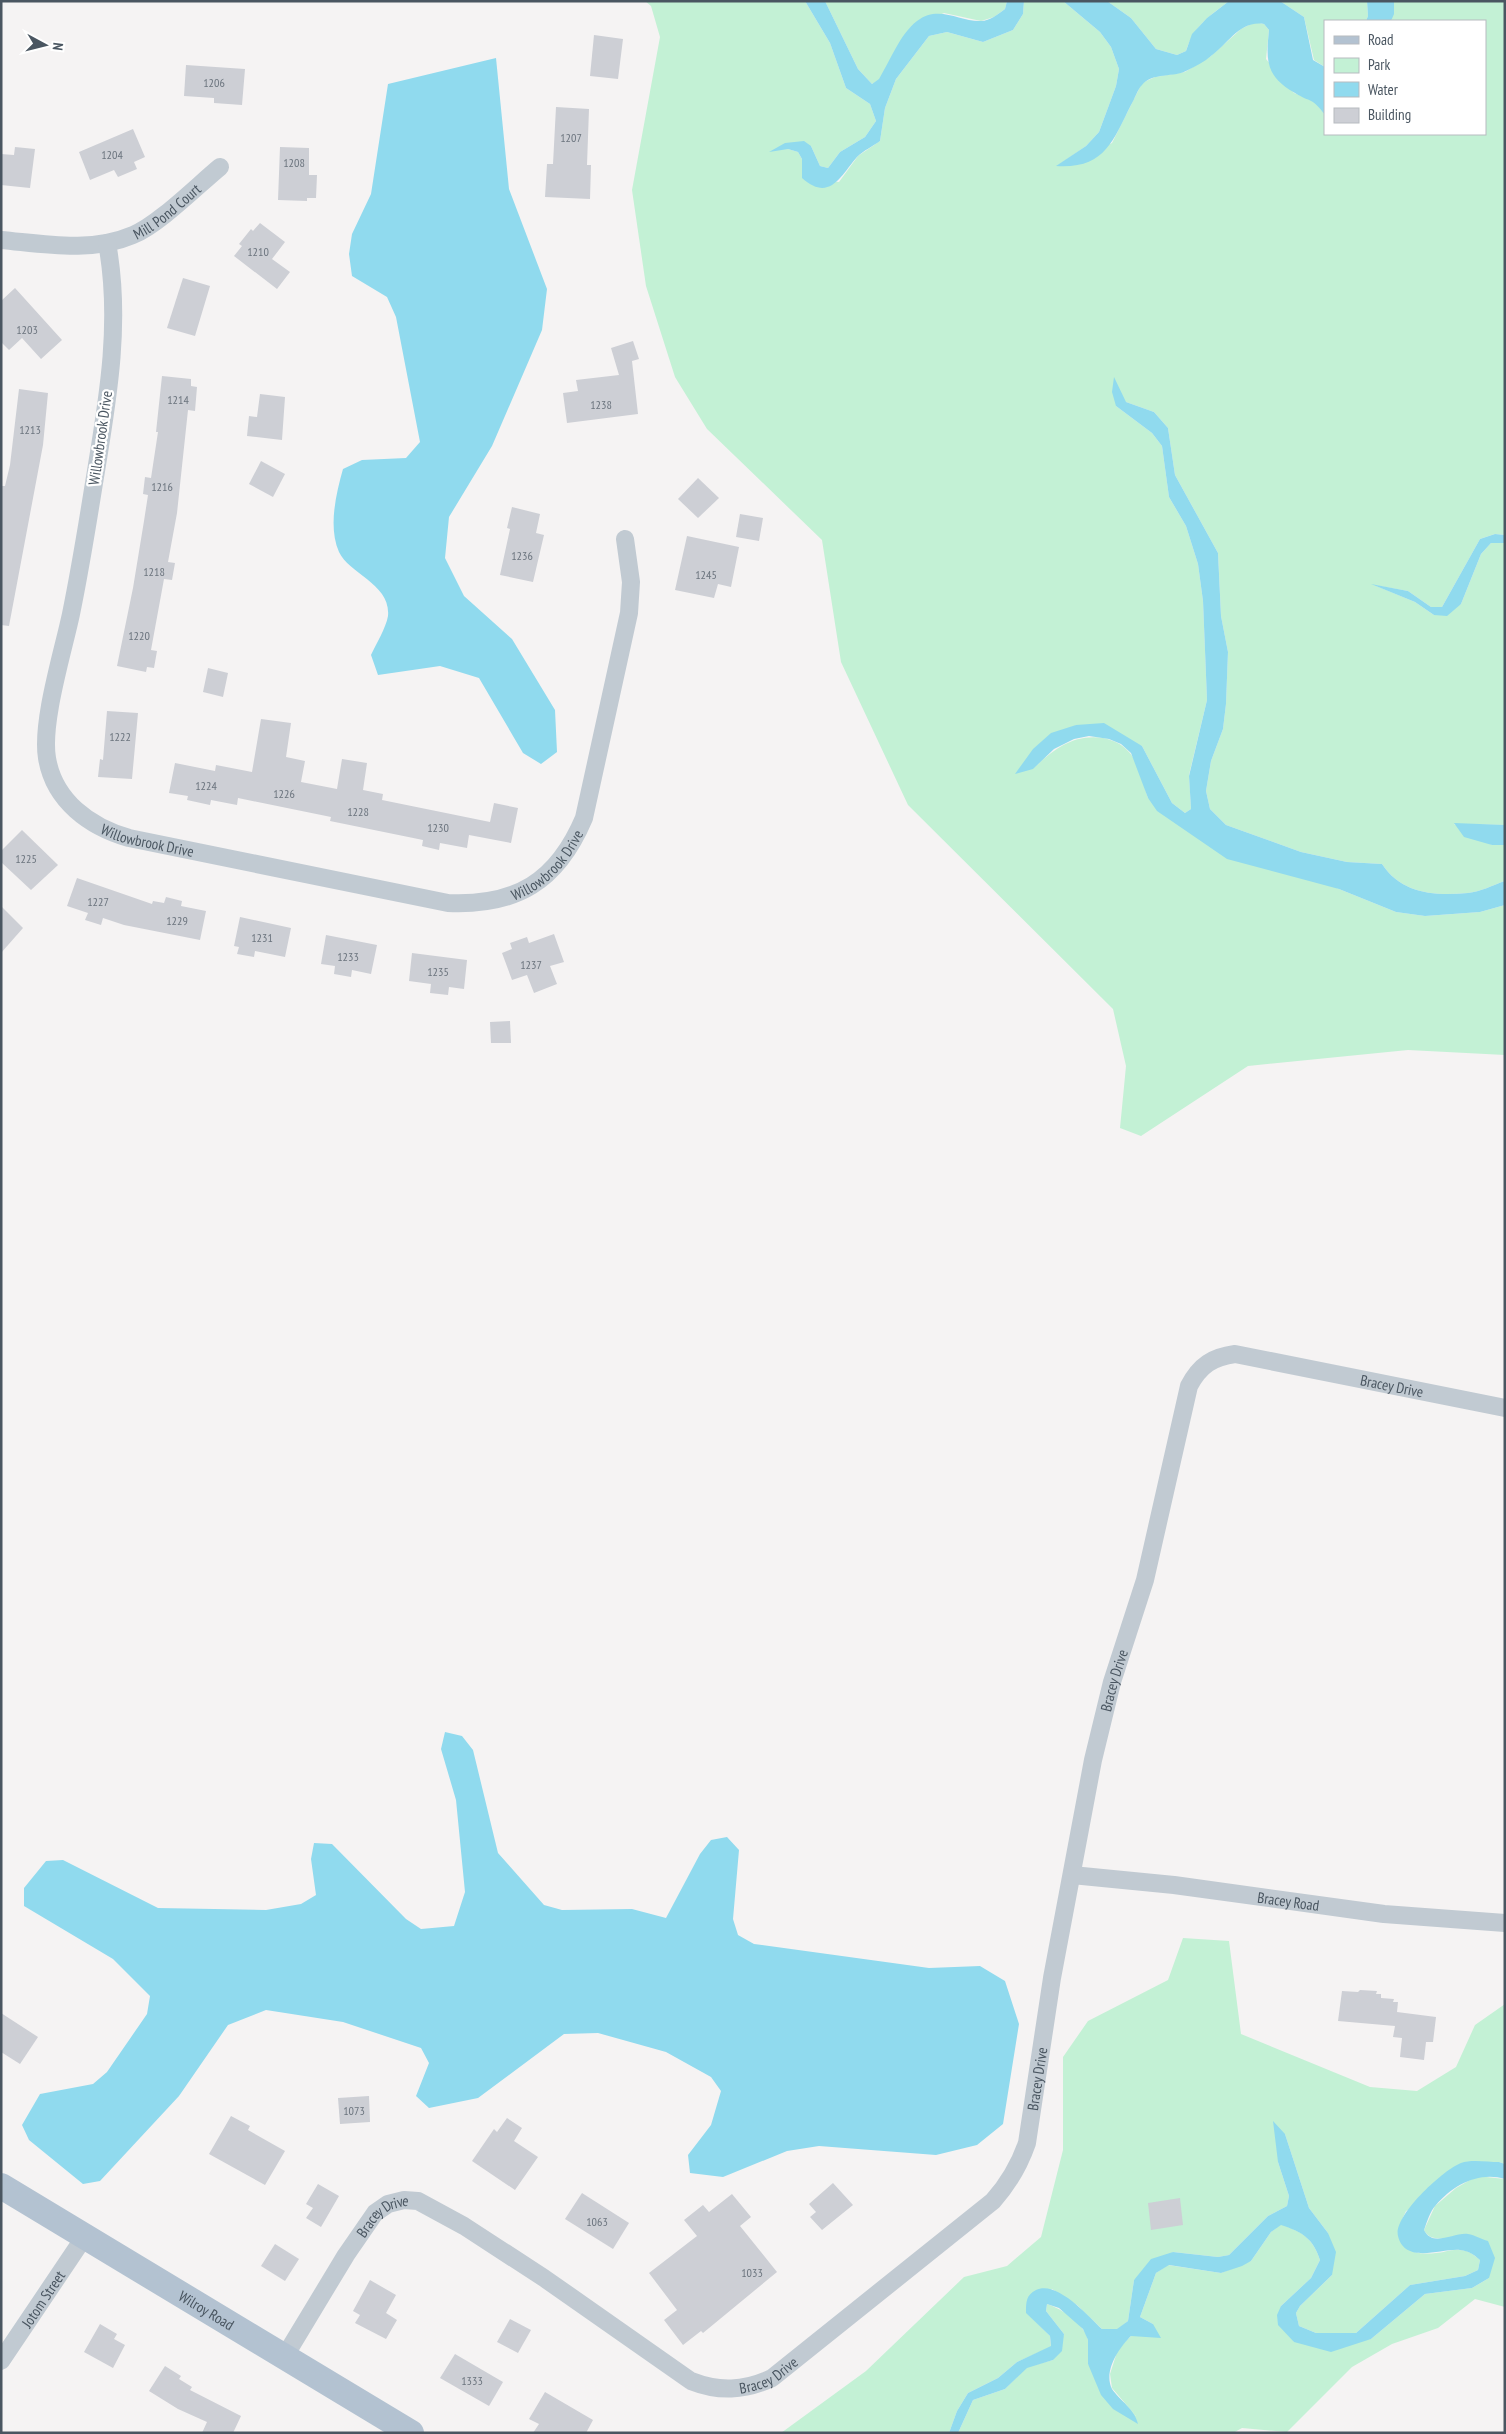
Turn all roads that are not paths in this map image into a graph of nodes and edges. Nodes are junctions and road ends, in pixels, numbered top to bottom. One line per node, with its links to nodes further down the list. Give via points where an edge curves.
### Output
1 (220, 167): 3 (street, Mill Pond Court, via 151,224 134,235)
2 (1, 240): 3 (street, via 70,247)
3 (106, 244): 4 (street, Willowbrook Drive, via 115,312 101,444 75,594 46,731 47,758 52,775 74,810 91,822 129,838 448,903 501,900 526,890 562,860 584,818 629,613 632,582)
4 (625, 539)
5 (1505, 1408): 6 (street, Bracey Drive, via 1235,1354 1219,1356 1195,1374 1189,1386 1145,1580 1112,1682 1092,1760)
6 (1072, 1875): 7 (street, Bracey Road, via 1174,1885 1384,1914); 10 (street, Bracey Drive, via 1052,1978 1027,2144 1009,2183 994,2201 772,2378 730,2390 691,2381 464,2226 418,2201 404,2200 388,2204 375,2213)
7 (1505, 1923)
8 (1, 2186): 9 (main road, Wilroy Road)
9 (85, 2236): 10 (main road, Wilroy Road); 11 (street, Jotom Street)
10 (285, 2356): 12 (main road, Wilroy Road)
11 (1, 2361)
12 (411, 2433)

